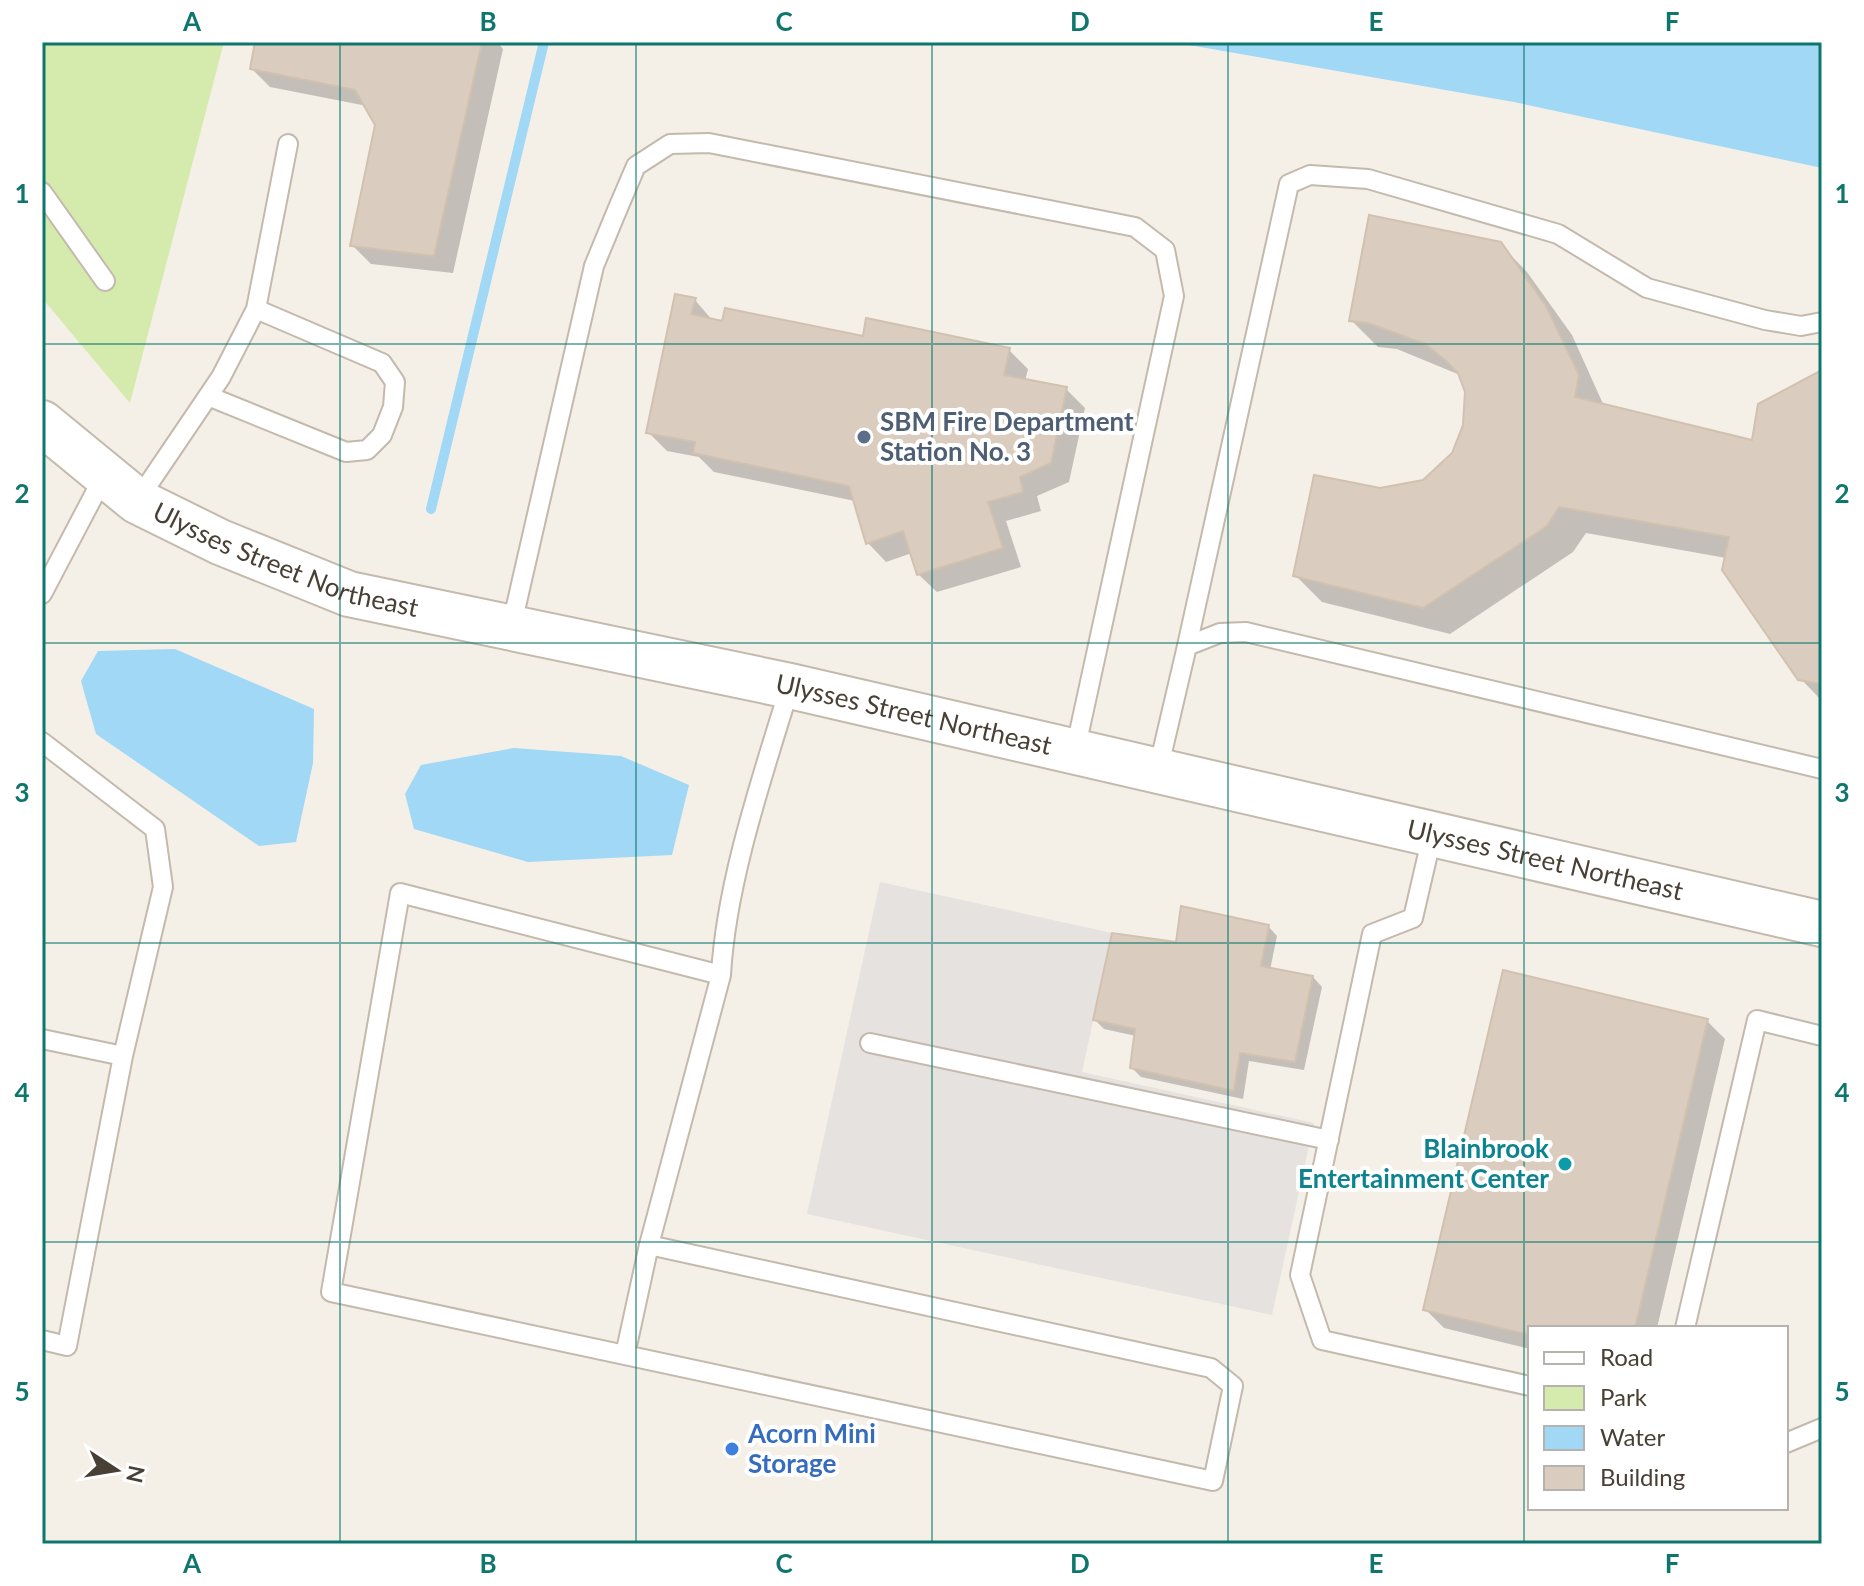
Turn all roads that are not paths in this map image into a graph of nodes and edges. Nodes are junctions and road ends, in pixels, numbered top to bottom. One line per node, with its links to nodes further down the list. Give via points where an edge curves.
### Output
1 (288, 144): 4 (lane)
2 (42, 192): 3 (lane)
3 (105, 281)
4 (256, 309): 6 (lane); 6 (lane, via 382,363 395,382 393,407 382,435 367,450 346,452)
5 (1822, 322): 11 (lane, via 1801,326 1765,320 1647,288 1558,234 1368,179 1310,175 1289,184)
6 (208, 396): 8 (lane)
7 (42, 423): 8 (street, Ulysses Street Northeast)
8 (120, 488): 9 (lane); 10 (street, Ulysses Street Northeast, via 220,542 349,594)
9 (42, 594)
10 (511, 628): 12 (street, Ulysses Street Northeast); 14 (lane, via 594,266 636,166 670,144 709,143 1135,227 1165,250 1174,296)
11 (1187, 646): 15 (lane, via 1220,633 1246,632); 16 (lane)
12 (790, 686): 14 (street, Ulysses Street Northeast); 19 (lane, via 753,810)
13 (42, 742): 23 (lane, via 155,829 163,887)
14 (1075, 751): 16 (street, Ulysses Street Northeast)
15 (1822, 769)
16 (1158, 770): 17 (street, Ulysses Street Northeast)
17 (1433, 832): 18 (street, Ulysses Street Northeast); 24 (lane, via 1413,918 1372,934)
18 (1822, 924)
19 (721, 975): 25 (lane); 28 (lane, via 400,893 331,1292)
20 (1822, 1036): 26 (lane, via 1757,1020)
21 (42, 1039): 23 (lane)
22 (870, 1043): 24 (lane)
23 (123, 1056): 27 (lane, via 67,1346)
24 (1329, 1140): 29 (lane, via 1300,1275 1322,1340)
25 (649, 1245): 28 (lane); 28 (lane, via 1211,1368 1233,1386 1213,1481)
26 (1685, 1326)
27 (42, 1340)
28 (625, 1355)
29 (1528, 1386)
30 (1822, 1428): 31 (lane)
31 (1788, 1442)

